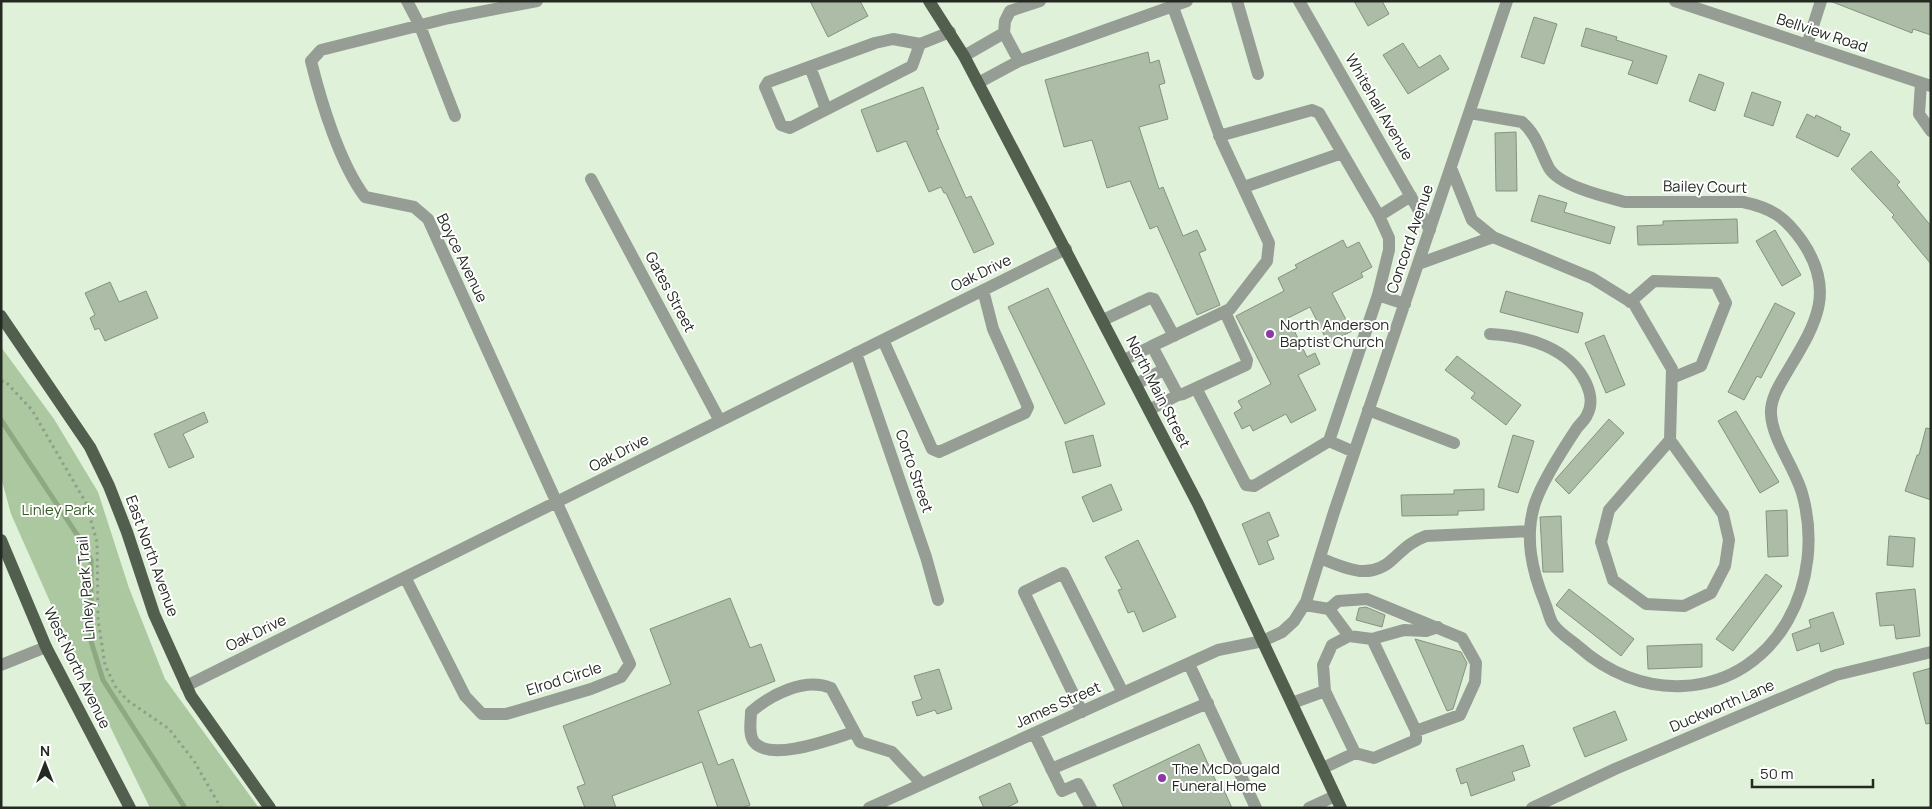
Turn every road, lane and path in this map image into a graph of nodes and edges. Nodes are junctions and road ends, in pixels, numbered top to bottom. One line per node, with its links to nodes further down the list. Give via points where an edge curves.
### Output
1 (407, 1): 12 (street)
2 (537, 1): 12 (street)
3 (929, 1): 13 (main road, North Main Street)
4 (1040, 1): 14 (street, via 1010,11 1005,20)
5 (1188, 1): 11 (street)
6 (1237, 1): 20 (street)
7 (1299, 1): 32 (street, Whitehall Avenue)
8 (1508, 1): 24 (street, Concord Avenue)
9 (1675, 1): 16 (street, Bellview Road)
10 (1821, 1): 16 (street)
11 (1173, 6): 18 (street); 27 (street)
12 (420, 26): 25 (street); 64 (street, Boyce Avenue, via 321,50 311,61 318,89 352,181 365,198 414,207 428,219)
13 (950, 32): 15 (street); 17 (main road, North Main Street)
14 (1004, 34): 17 (street); 18 (street)
15 (920, 44): 19 (street, via 893,39); 23 (street, via 912,66)
16 (1807, 45): 22 (street, Bellview Road)
17 (964, 56): 21 (main road, North Main Street)
18 (1019, 61): 21 (street)
19 (810, 67): 23 (street); 23 (street, via 768,82 764,87 781,125 790,128)
20 (1258, 74)
21 (978, 83): 36 (main road, North Main Street)
22 (1926, 85): 26 (street, via 1919,114)
23 (826, 109)
24 (1470, 112): 29 (street, Concord Avenue); 65 (street, Bailey Court, via 1522,122 1537,140 1550,171 1560,179 1610,198 1626,202 1743,202 1776,212 1796,232 1809,252 1818,269 1821,287 1812,329 1773,398 1771,414 1802,493 1808,540 1804,582 1788,622 1751,664 1720,679 1682,686 1654,684 1622,676 1591,658 1554,625 1536,577 1530,553)
25 (455, 116)
26 (1931, 131)
27 (1220, 136): 28 (street, via 1312,110 1319,113); 31 (street)
28 (1342, 153): 31 (street); 33 (street)
29 (1451, 168): 34 (street, Concord Avenue); 35 (street, via 1472,220)
30 (591, 179): 59 (street, Gates Street)
31 (1244, 187): 42 (street, via 1270,243 1268,261)
32 (1411, 196): 33 (street); 34 (street, Whitehall Avenue)
33 (1379, 216): 39 (street, via 1389,238 1389,250)
34 (1430, 230): 37 (street, Concord Avenue)
35 (1493, 237): 37 (street); 40 (street, via 1592,278)
36 (1066, 249): 38 (street, Oak Drive); 44 (main road, North Main Street)
37 (1418, 264): 41 (street, Concord Avenue)
38 (983, 290): 47 (street, Oak Drive); 47 (street, via 993,329 1028,407 1025,413 939,452 932,449)
39 (1378, 294): 41 (street); 61 (street)
40 (1630, 302): 52 (street, via 1672,369); 52 (street, via 1654,281 1716,283 1726,303 1701,366)
41 (1405, 304): 58 (street, Concord Avenue)
42 (1225, 312): 46 (street); 55 (street, via 1247,360 1246,365)
43 (1, 316): 80 (main road, East North Avenue, via 90,448 109,486 154,614)
44 (1103, 320): 46 (street, via 1150,298 1154,299); 50 (main road, North Main Street)
45 (1490, 334): 65 (street, Bailey Court, via 1527,339 1564,355 1582,375 1592,396 1587,416 1535,502)
46 (1174, 336): 48 (street)
47 (883, 340): 49 (street, Oak Drive)
48 (1152, 346): 50 (street); 51 (street)
49 (856, 353): 59 (street, Oak Drive); 69 (street, Corto Street)
50 (1124, 360): 54 (main road, North Main Street)
51 (1163, 370): 54 (street); 56 (street)
52 (1672, 378): 60 (street)
53 (1, 380): 95 (path, Linley Park Trail, via 32,410 86,503 97,542 98,620 105,665 115,686 127,700 170,729 194,761)
54 (1136, 384): 57 (main road, North Main Street)
55 (1196, 388): 56 (street); 61 (street, via 1246,485 1254,486)
56 (1178, 395): 57 (street)
57 (1149, 410): 75 (main road, North Main Street)
58 (1368, 410): 62 (street); 63 (street, Concord Avenue)
59 (720, 420): 64 (street, Oak Drive)
60 (1670, 440): 60 (street, via 1723,514 1729,540 1725,566 1710,593 1684,606 1646,604 1613,580 1601,542 1609,510)
61 (1329, 441): 63 (street)
62 (1454, 443)
63 (1354, 452): 67 (street, Concord Avenue)
64 (557, 502): 68 (street, Oak Drive); 68 (street, Elrod Circle, via 630,664 621,677 506,714 482,714 465,696)
65 (1530, 531): 67 (street, via 1426,536 1414,540 1389,564 1373,572 1355,571)
66 (1, 540): 76 (main road, West North Avenue)
67 (1320, 558): 70 (street, Concord Avenue)
68 (405, 578): 80 (street, Oak Drive)
69 (938, 600)
70 (1304, 605): 71 (street); 75 (street, Concord Avenue, via 1282,632)
71 (1329, 609): 72 (street, via 1338,601 1367,599); 73 (street)
72 (1438, 627): 74 (street, via 1426,631 1404,630); 86 (street, via 1462,638 1476,663 1475,682 1460,715)
73 (1349, 636): 74 (street); 81 (street, via 1332,645 1323,665)
74 (1372, 639): 86 (street)
75 (1263, 641): 78 (street, James Street, via 1218,650); 84 (main road, North Main Street)
76 (46, 647): 79 (street); 94 (main road, West North Avenue)
77 (1931, 652): 102 (street, Duckworth Lane, via 1836,675)
78 (1189, 664): 82 (street, James Street); 83 (street)
79 (1, 665)
80 (186, 686): 96 (main road, East North Avenue)
81 (1325, 691): 84 (street); 89 (street)
82 (1123, 694): 85 (street, James Street); 85 (street, via 1063,573 1024,592)
83 (1208, 703): 91 (street); 99 (street)
84 (1292, 703): 90 (main road, North Main Street)
85 (1082, 712): 88 (street, James Street)
86 (1416, 731): 89 (street, via 1416,740 1374,758)
87 (854, 732): 87 (street, via 831,688 824,685 802,685 765,700 751,712 750,730 754,742 774,751 803,748); 92 (street, via 860,742 892,752)
88 (1034, 733): 91 (street); 92 (street, James Street)
89 (1355, 753): 90 (street)
90 (1323, 768): 93 (main road, North Main Street)
91 (1051, 769): 98 (street, via 1062,791 1078,784)
92 (922, 784): 97 (street, James Street)
93 (1335, 796): 100 (street); 101 (main road, North Main Street)
94 (130, 808)
95 (221, 808)
96 (270, 808)
97 (869, 808)
98 (1091, 808)
99 (1256, 808)
100 (1309, 808)
101 (1341, 808)
102 (1532, 808)

